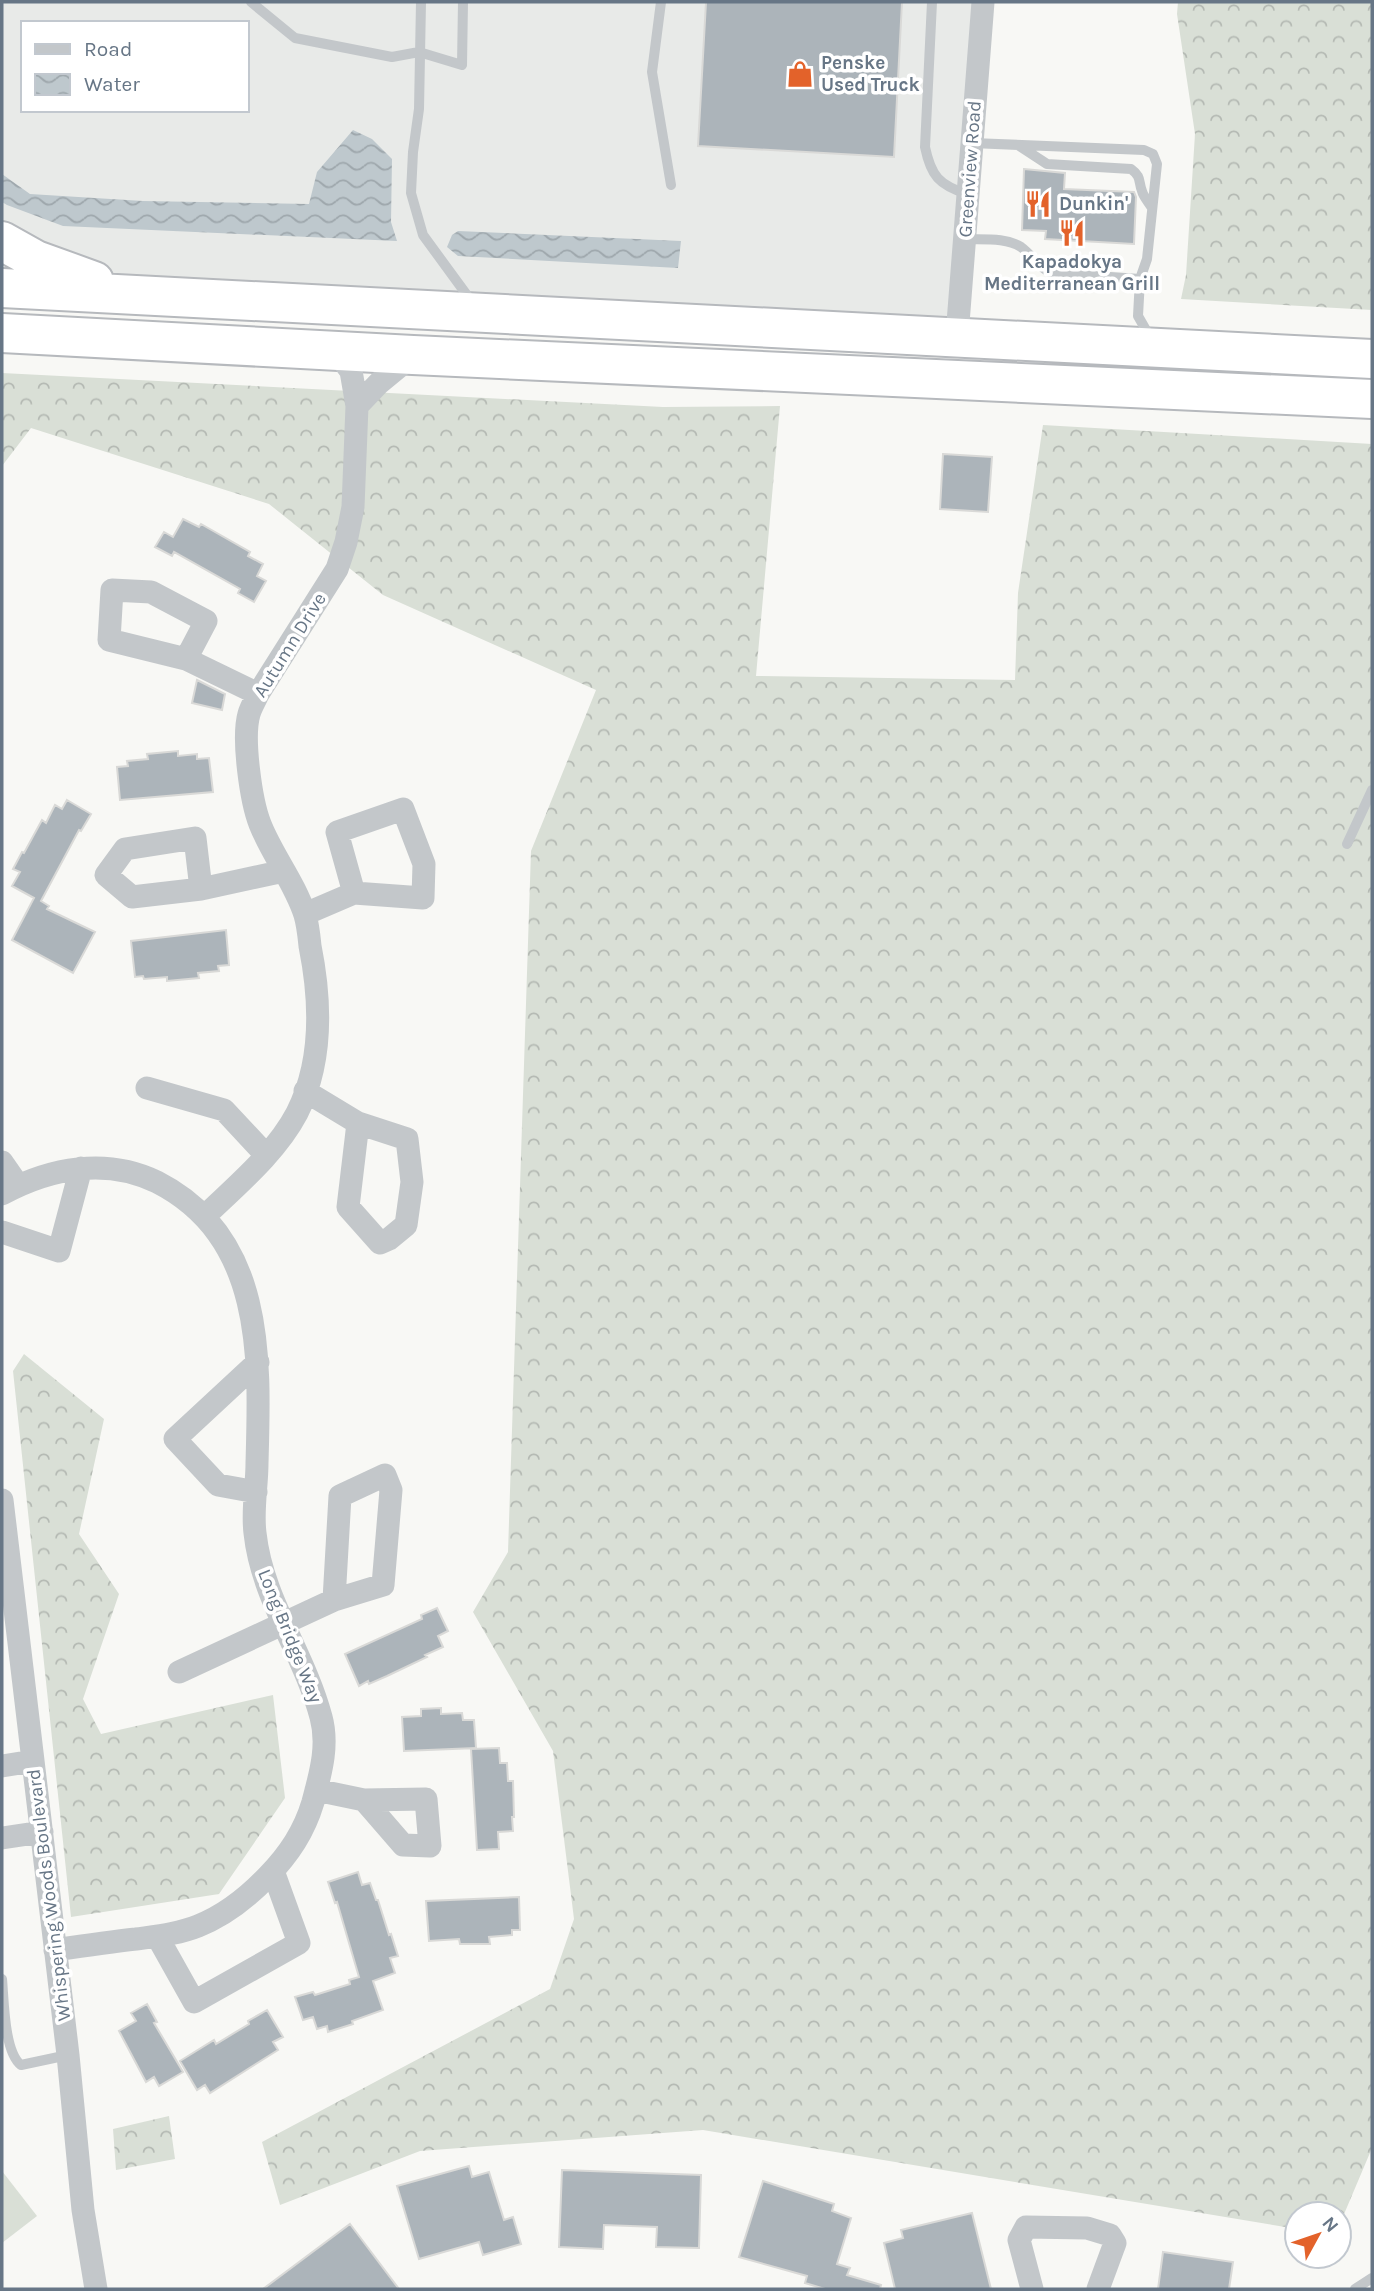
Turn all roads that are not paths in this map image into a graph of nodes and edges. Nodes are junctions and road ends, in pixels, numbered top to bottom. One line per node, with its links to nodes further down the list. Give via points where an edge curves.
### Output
1 (251, 2): 7 (lane, via 295,38 392,57)
2 (421, 2): 7 (lane)
3 (463, 2): 7 (lane, via 462,65)
4 (661, 2): 10 (lane, via 652,72)
5 (932, 2): 11 (lane, via 928,164 936,179)
6 (983, 2): 8 (street, Greenview Road)
7 (419, 52): 18 (lane, via 419,109 411,174 415,211 423,234)
8 (972, 143): 9 (lane); 11 (street, Greenview Road)
9 (1018, 145): 12 (lane, via 1047,164 1131,169 1138,174 1141,191); 12 (lane, via 1149,151 1157,164)
10 (671, 185)
11 (967, 194): 13 (street, Greenview Road)
12 (1152, 208): 15 (lane, via 1147,259)
13 (964, 239): 15 (lane, via 1017,245 1051,273); 20 (street, Greenview Road)
14 (2, 241): 17 (highway, via 36,260)
15 (1140, 279): 21 (lane, via 1138,316)
16 (2, 288): 17 (highway)
17 (132, 294): 18 (highway)
18 (480, 312): 20 (highway)
19 (2, 332): 22 (highway)
20 (957, 336): 21 (highway)
21 (1158, 347): 24 (highway)
22 (336, 351): 23 (highway); 26 (street, Autumn Drive, via 351,372)
23 (413, 355): 25 (highway); 26 (street)
24 (1372, 359)
25 (1372, 399)
26 (357, 406): 28 (street, Autumn Drive, via 353,507 337,569)
27 (186, 659): 28 (street)
28 (258, 694): 31 (street, Autumn Drive, via 248,716 252,799)
29 (1372, 790): 30 (lane)
30 (1347, 844)
31 (284, 871): 32 (street); 34 (street, Autumn Drive)
32 (201, 889)
33 (354, 893): 33 (street, via 337,832 403,809 424,864 423,898); 34 (street)
34 (305, 914): 36 (street, Autumn Drive, via 318,1009 316,1047)
35 (148, 1088): 38 (street, via 225,1110)
36 (305, 1091): 37 (street); 38 (street, Autumn Drive, via 297,1113)
37 (358, 1123): 37 (street, via 407,1139 412,1182 405,1225 380,1243 348,1207)
38 (266, 1155): 42 (street, Autumn Drive)
39 (2, 1162): 41 (street)
40 (81, 1168): 41 (street, Long Bridge Way, via 49,1173); 42 (street, Long Bridge Way, via 115,1169 147,1178 177,1192); 43 (street, via 59,1251)
41 (10, 1190)
42 (205, 1216): 44 (street, Long Bridge Way, via 239,1268)
43 (2, 1232)
44 (258, 1362): 45 (street, Long Bridge Way); 45 (street, via 175,1439 218,1485)
45 (257, 1492): 48 (street, Long Bridge Way, via 254,1530 261,1567)
46 (2, 1500): 50 (street, Whispering Woods Boulevard)
47 (334, 1600): 47 (street, via 340,1496 385,1475 391,1490 383,1585); 48 (street)
48 (284, 1624): 49 (street); 52 (street, Long Bridge Way, via 322,1721 322,1768)
49 (179, 1672)
50 (33, 1761): 51 (street); 54 (street, Whispering Woods Boulevard)
51 (2, 1766)
52 (316, 1790): 53 (street); 56 (street, Long Bridge Way, via 307,1822)
53 (364, 1800)
54 (41, 1832): 55 (street); 58 (street, Whispering Woods Boulevard)
55 (2, 1838)
56 (273, 1871): 57 (street, Long Bridge Way, via 227,1911 199,1926); 57 (street, via 299,1943 194,2002)
57 (157, 1936): 58 (street, Long Bridge Way)
58 (55, 1950): 60 (street, Whispering Woods Boulevard)
59 (2, 1979): 60 (lane, via 10,2049 16,2060 21,2064)
60 (68, 2055): 62 (street, Whispering Woods Boulevard, via 83,2210)
61 (1372, 2278): 65 (lane)
62 (96, 2289)
63 (1032, 2289): 64 (street, via 1019,2240 1026,2227 1087,2228 1110,2235 1115,2244)
64 (1098, 2289)
65 (1355, 2289)

